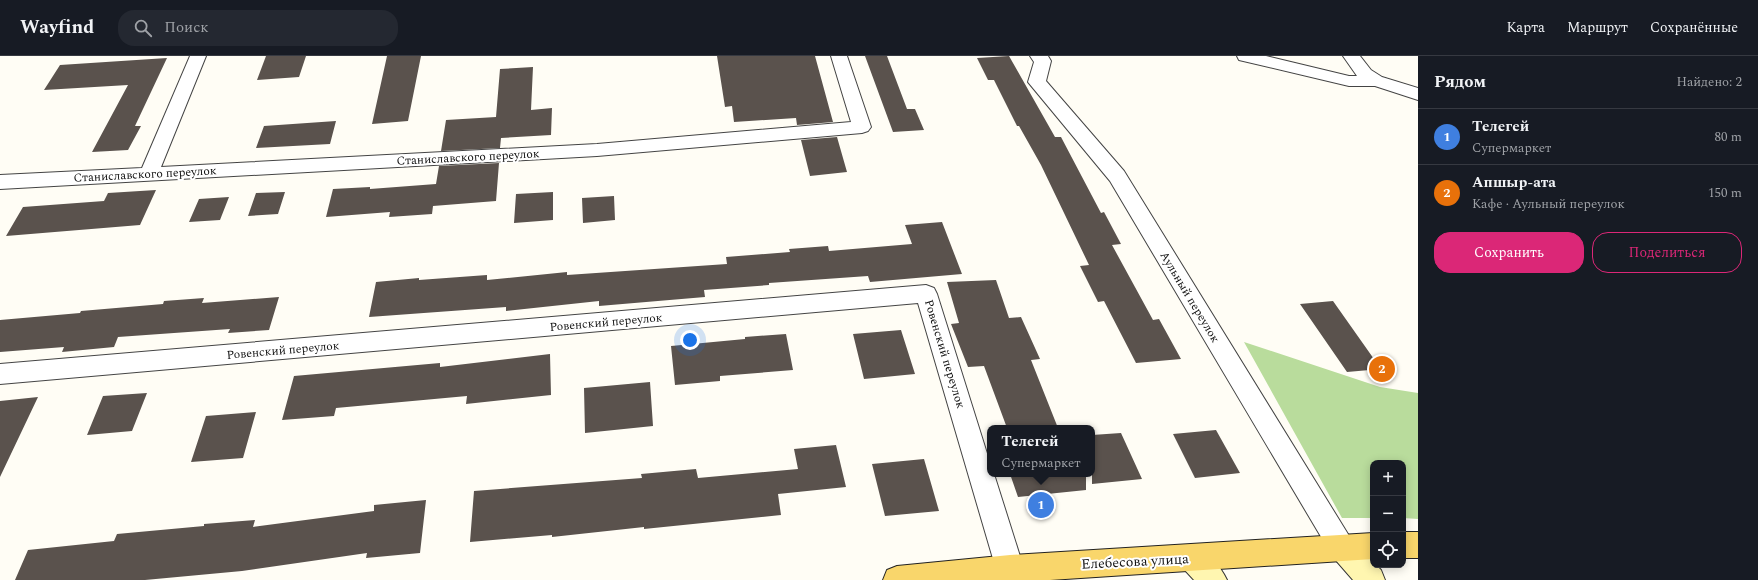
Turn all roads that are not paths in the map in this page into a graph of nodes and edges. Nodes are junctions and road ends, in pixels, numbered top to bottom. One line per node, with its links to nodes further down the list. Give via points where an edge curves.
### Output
1 (198, 56): 8 (street)
2 (838, 56): 8 (street, Станиславского переулок, via 862,127 597,150)
3 (1038, 56): 14 (street, Аульный переулок, via 1043,61 1037,82 1117,176)
4 (1245, 56): 6 (street, via 1349,81)
5 (1351, 56): 6 (street, via 1365,74)
6 (1376, 81): 7 (street)
7 (1418, 94)
8 (149, 174): 9 (street, Станиславского переулок)
9 (0, 182)
10 (0, 374): 16 (street, Ровенский переулок, via 926,294)
11 (1406, 545): 12 (main road)
12 (1418, 545)
13 (1370, 546): 14 (main road, Елебесова улица)
14 (1342, 548): 15 (main road, Елебесова улица); 19 (main road)
15 (1192, 558): 16 (main road, Елебесова улица); 18 (main road)
16 (1010, 568): 17 (main road, Елебесова улица)
17 (897, 580)
18 (1213, 580)
19 (1371, 580)

